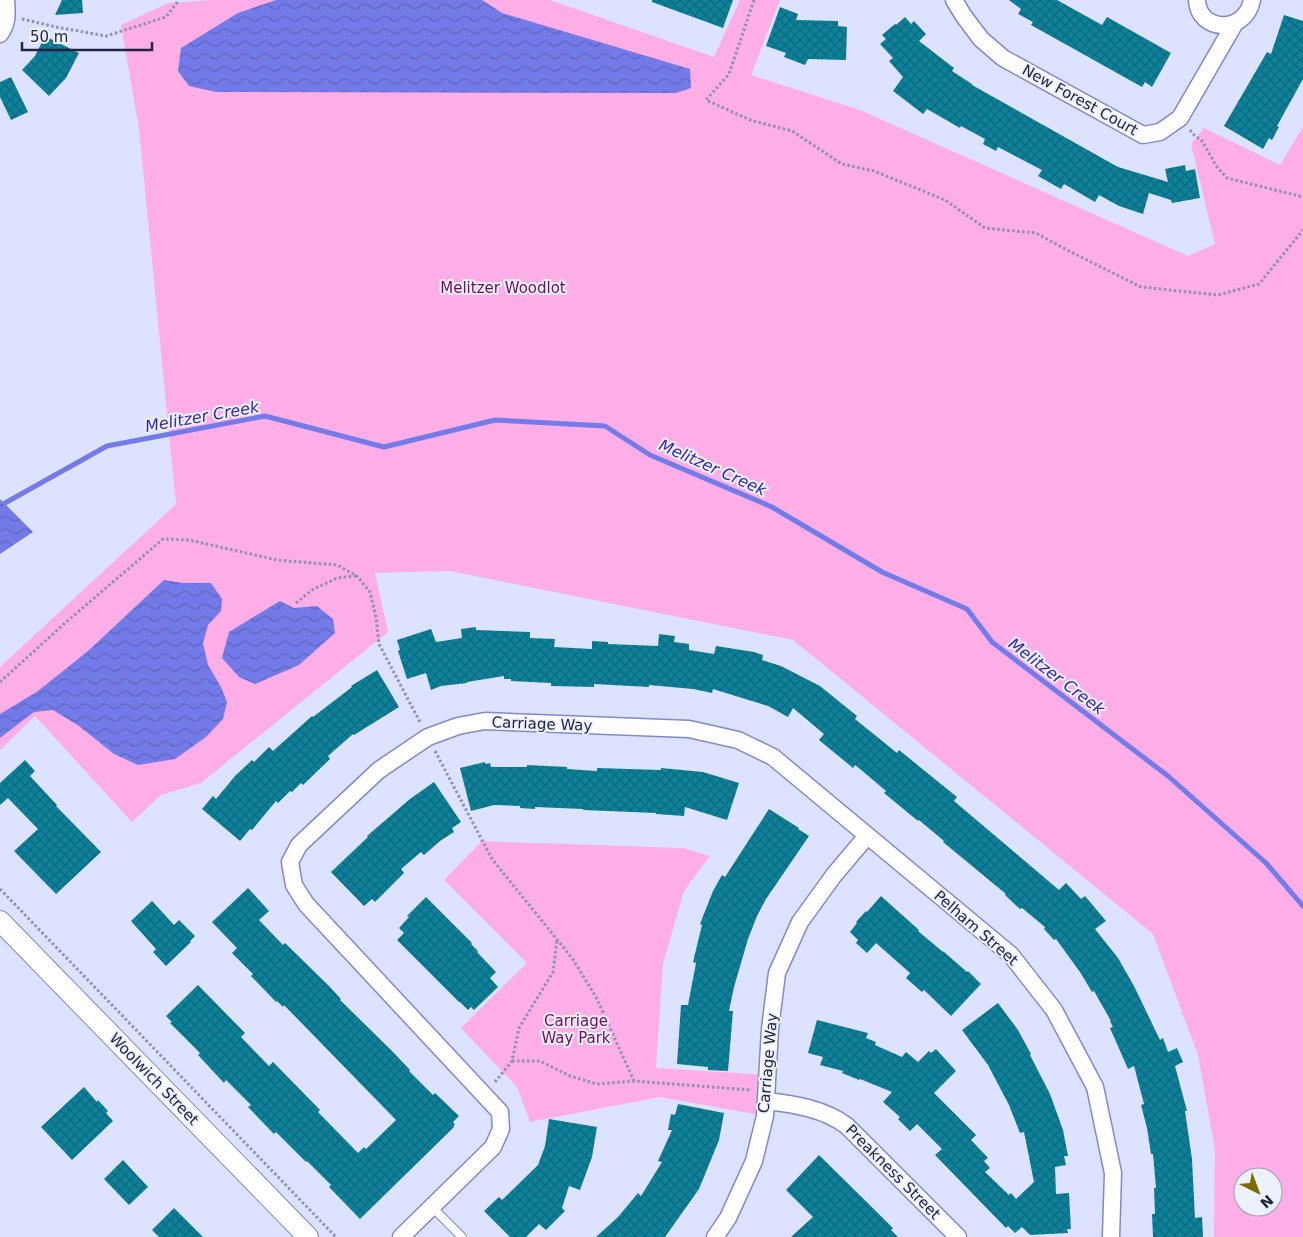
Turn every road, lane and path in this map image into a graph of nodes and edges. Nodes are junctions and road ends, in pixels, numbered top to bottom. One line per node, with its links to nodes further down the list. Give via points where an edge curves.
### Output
1 (180, 0): 6 (path, via 166,16 106,36 56,28)
2 (754, 0): 11 (path, via 729,74 706,100 750,120 792,131 842,164 874,171 945,200 985,228 1036,233 1141,287 1218,295 1259,284)
3 (954, 0): 9 (street, New Forest Court, via 981,39 1003,58 1143,135 1160,132)
4 (1197, 0): 7 (street, via 1207,20 1220,25)
5 (1252, 0): 7 (street, New Forest Court, via 1246,15)
6 (6, 7): 8 (street, via 5,28)
7 (1235, 23): 9 (street, New Forest Court)
8 (0, 34)
9 (1180, 118): 10 (path, via 1202,141 1216,167 1228,178)
10 (1303, 197)
11 (1303, 230)
12 (357, 576): 13 (path, via 337,578); 14 (path, via 337,565 277,560 189,540 163,540); 15 (path, via 370,592 379,644)
13 (296, 602)
14 (0, 682)
15 (423, 727)
16 (434, 748): 20 (path, via 492,859)
17 (867, 836): 23 (street, Carriage Way, via 774,757 738,740 689,729 485,721 458,726 428,738 379,770 299,845 290,862 294,885 306,904); 24 (street, Carriage Way, via 800,922 777,973); 32 (street, Pelham Street, via 1011,955 1054,1010 1095,1087 1113,1173)
18 (0, 889): 27 (path)
19 (0, 920): 26 (street, Woolwich Street)
20 (558, 939): 21 (path, via 553,972 519,1028); 22 (path, via 596,997)
21 (512, 1061): 22 (path, via 540,1061 570,1076 597,1084); 23 (path)
22 (634, 1081): 24 (path)
23 (484, 1094): 25 (street, Carriage Way, via 500,1112 501,1129 493,1147)
24 (766, 1096): 30 (street, Carriage Way, via 754,1161 728,1218); 31 (street, Preakness Street, via 836,1118 847,1126)
25 (432, 1207): 28 (street, Carriage Way); 29 (lane)
26 (308, 1237)
27 (336, 1237)
28 (401, 1237)
29 (462, 1237)
30 (715, 1237)
31 (958, 1237)
32 (1111, 1237)

